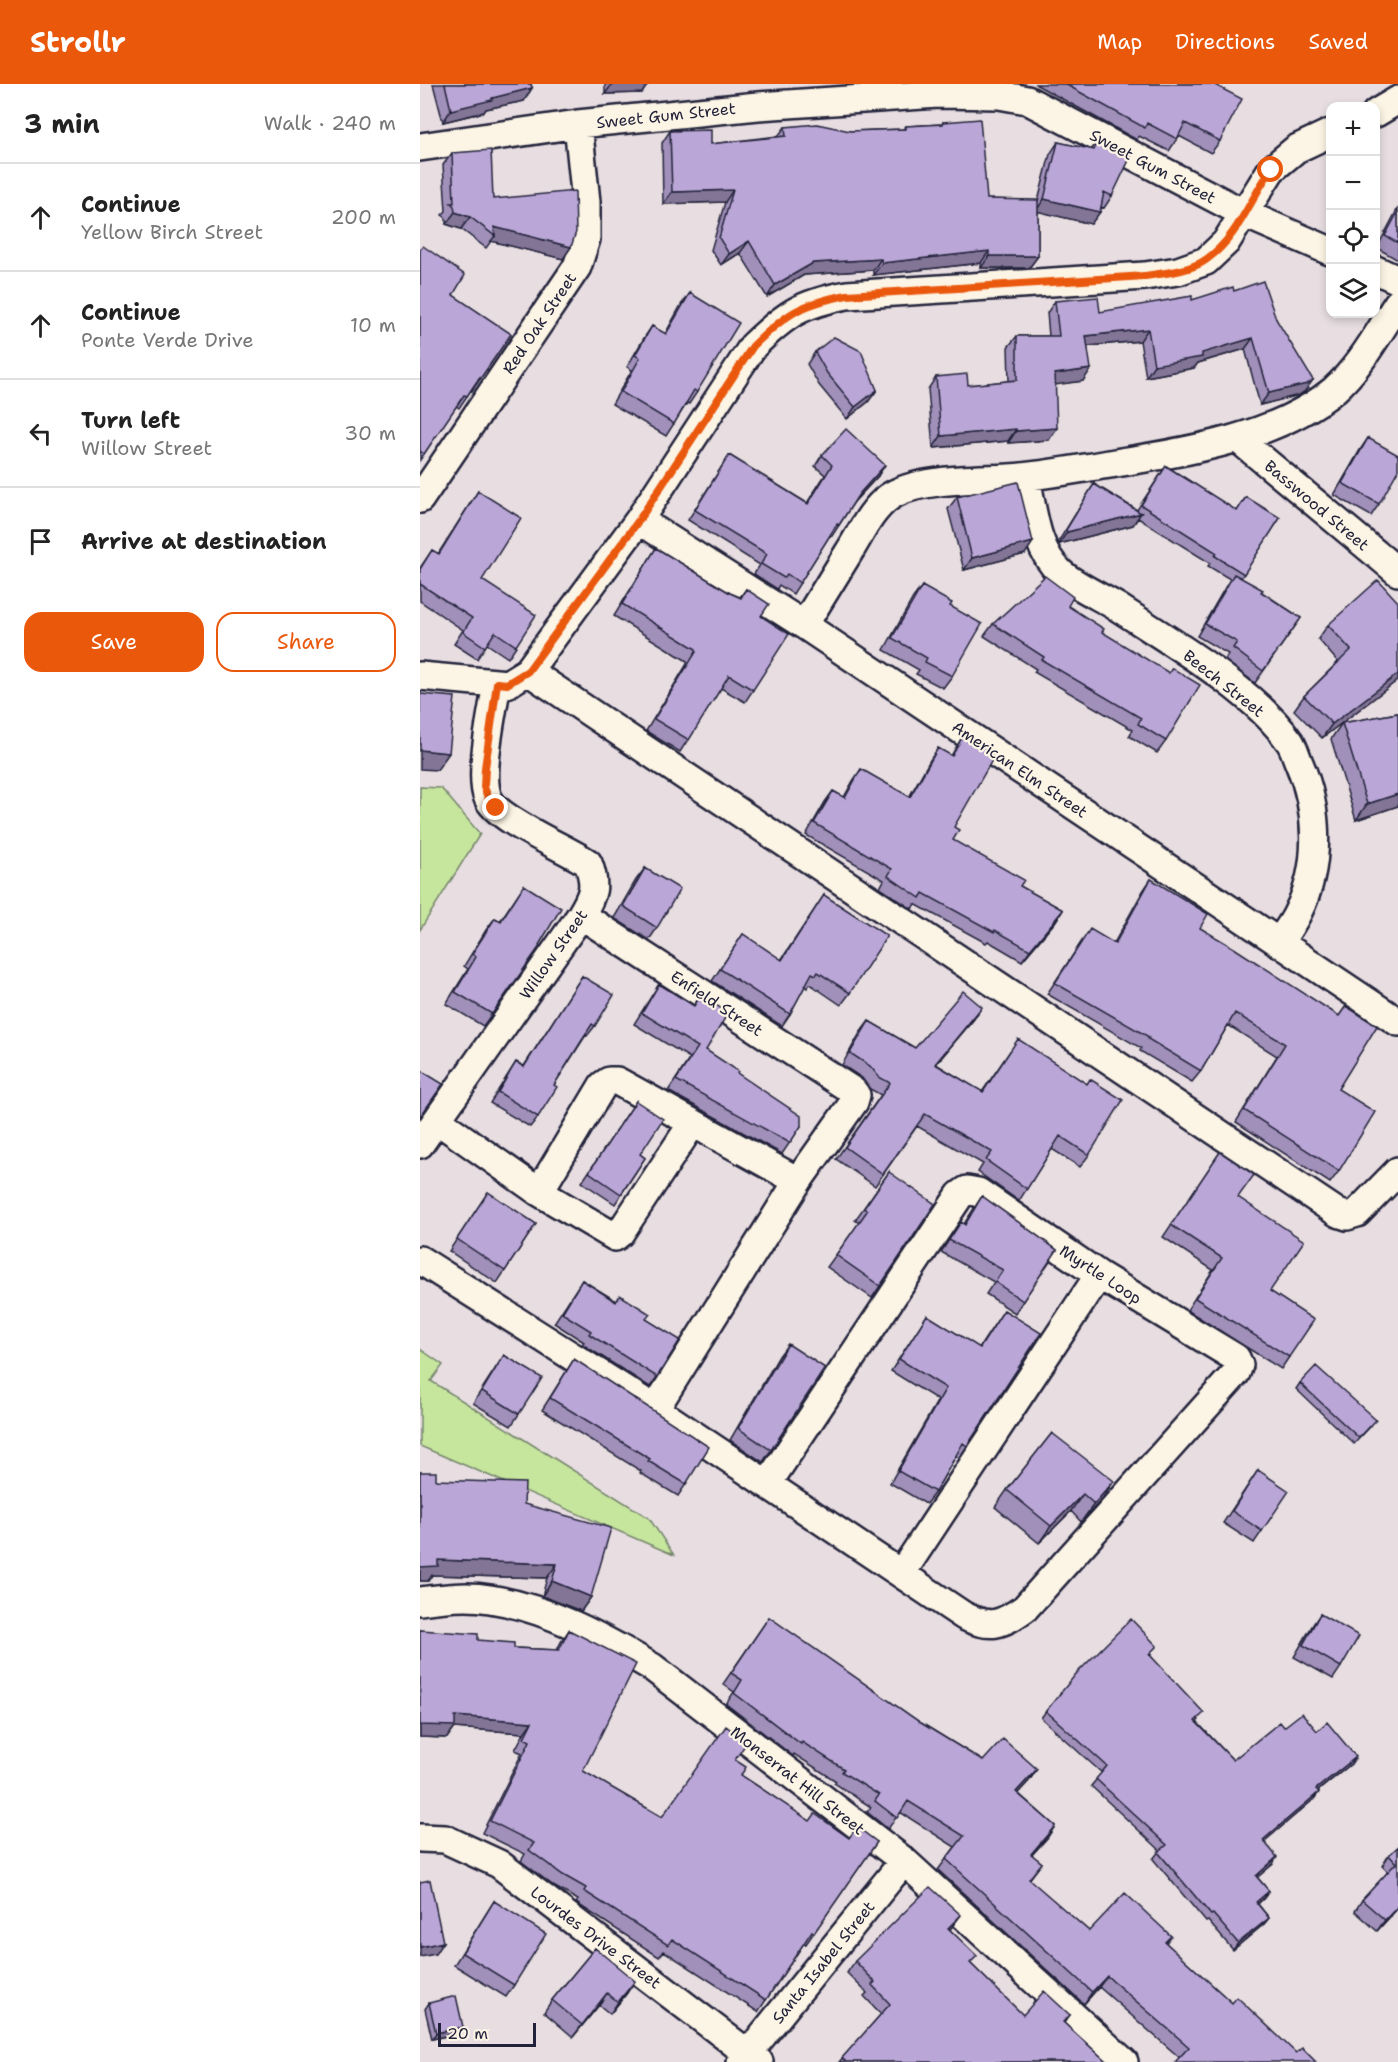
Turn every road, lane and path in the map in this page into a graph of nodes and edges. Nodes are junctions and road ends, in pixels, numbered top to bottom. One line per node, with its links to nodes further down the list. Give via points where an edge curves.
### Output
1 (578, 124): 3 (street, Sweet Gum Street); 4 (street, Sweet Gum Street, via 758,106 938,94 999,95 1027,100); 11 (street, Red Oak Street, via 586,230 577,267)
2 (1326, 135): 4 (street, via 1296,149 1271,170)
3 (420, 147)
4 (1245, 214): 5 (street, Sweet Gum Street); 12 (street, via 1226,242 1206,261 1178,271 847,295 795,310 753,346)
5 (1326, 249)
6 (1380, 272): 7 (street)
7 (1398, 280)
8 (1398, 303): 9 (street, via 1354,370 1335,389 1314,406)
9 (1237, 438): 10 (street, via 1176,453); 13 (street, Basswood Street)
10 (1026, 477): 14 (street, via 923,484 888,498 873,513); 19 (street, Beech Street, via 1040,539 1061,573 1212,670 1272,720 1291,743 1314,812 1314,849 1308,885 1298,912)
11 (420, 499)
12 (639, 520): 14 (street, American Elm Street); 15 (street)
13 (1398, 572)
14 (804, 625): 19 (street, American Elm Street)
15 (528, 671): 17 (street, via 507,684); 24 (street, via 1338,1213 1357,1213)
16 (420, 676): 17 (street)
17 (497, 683): 18 (street, Willow Street, via 484,787 489,800 514,822 588,863 595,886)
18 (581, 915): 21 (street, Willow Street); 25 (street, Enfield Street, via 853,1091 854,1102)
19 (1279, 943): 20 (street, American Elm Street)
20 (1398, 1022)
21 (437, 1120): 23 (street, Willow Street); 26 (street)
22 (692, 1124): 25 (street); 26 (street, via 615,1237); 26 (street, via 616,1081 609,1081)
23 (420, 1144)
24 (1398, 1171)
25 (798, 1182): 29 (street)
26 (539, 1192)
27 (420, 1260): 29 (street)
28 (1099, 1275): 30 (street, Myrtle Loop, via 978,1192 968,1190 960,1195); 31 (street); 31 (street, Myrtle Loop, via 1236,1358 1236,1372 1025,1608 1009,1619 996,1625 980,1624)
29 (655, 1409): 30 (street)
30 (768, 1483): 31 (street)
31 (901, 1574)
32 (420, 1600): 34 (street, Monserrat Hill Street, via 488,1598 527,1607 609,1642 652,1667)
33 (420, 1838): 35 (street, Lourdes Drive Street, via 445,1839 499,1863)
34 (904, 1861): 35 (street, Santa Isabel Street); 36 (street, Monserrat Hill Street)
35 (750, 2059)
36 (1124, 2062)

